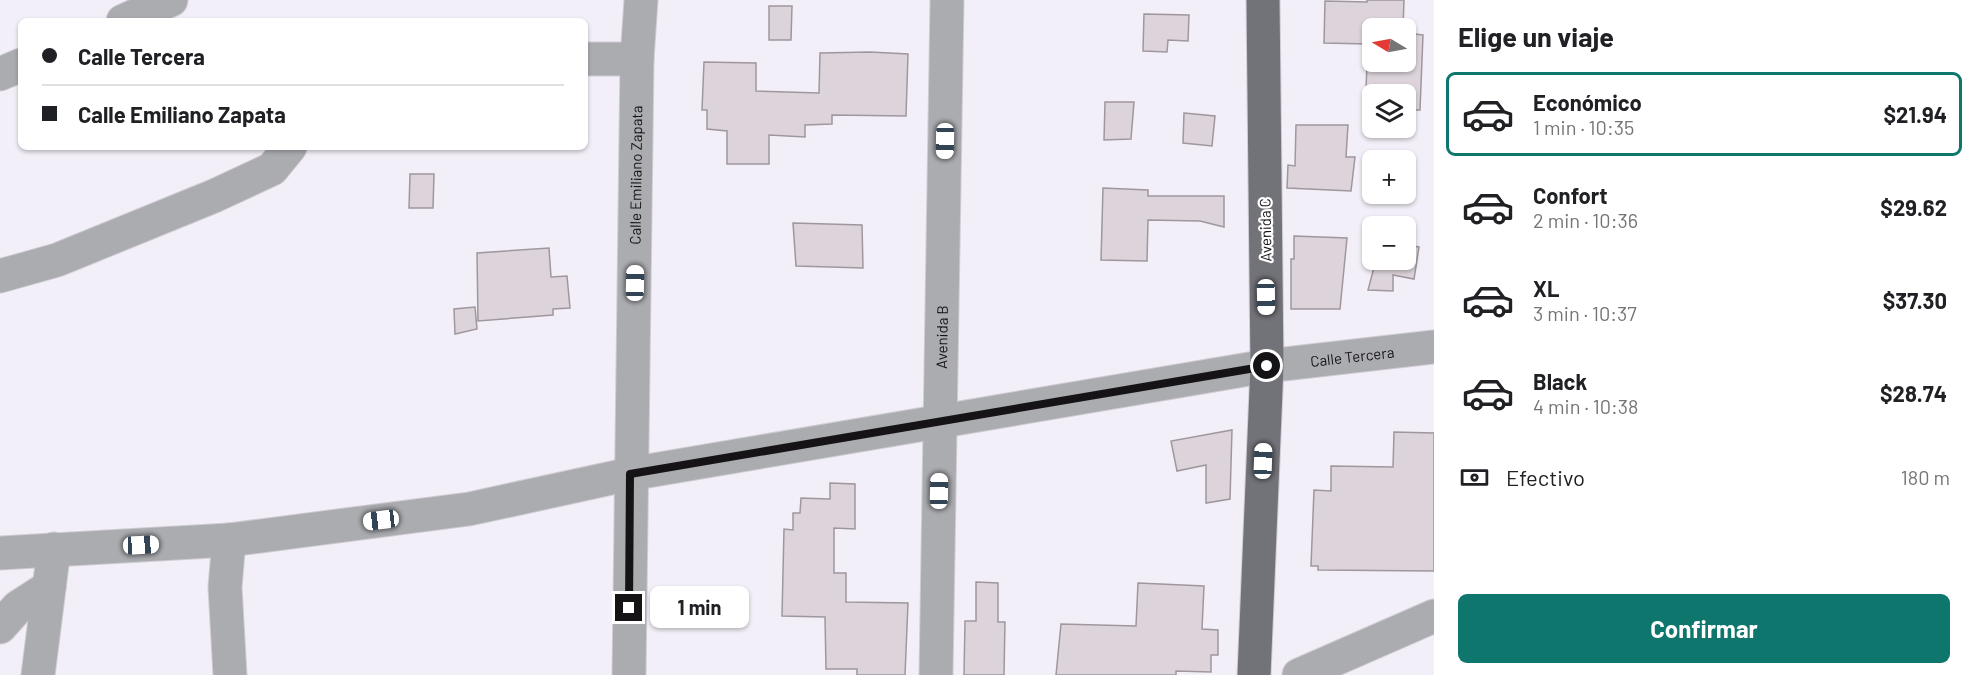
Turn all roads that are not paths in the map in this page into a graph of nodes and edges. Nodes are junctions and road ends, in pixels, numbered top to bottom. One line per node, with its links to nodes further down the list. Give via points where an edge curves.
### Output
1 (171, 0): 5 (street)
2 (641, 0): 7 (street, Calle Emiliano Zapata)
3 (946, 0): 14 (street, Avenida B)
4 (1263, 0): 13 (main road, Avenida C)
5 (130, 18)
6 (588, 59): 7 (street)
7 (638, 59): 15 (street, Calle Emiliano Zapata)
8 (18, 66): 9 (street)
9 (0, 74)
10 (288, 150): 11 (street, via 272,169 214,196 57,260)
11 (0, 276)
12 (1434, 347): 13 (street, Calle Tercera)
13 (1267, 366): 14 (street, Calle Tercera); 26 (main road, Avenida C)
14 (940, 423): 15 (street, Calle Tercera); 25 (street, Avenida B)
15 (630, 474): 16 (street, Calle Tercera, via 469,509); 24 (street, Calle Emiliano Zapata)
16 (229, 540): 17 (street, Calle Tercera); 23 (street, via 225,587)
17 (54, 549): 18 (street, Calle Tercera); 19 (street)
18 (0, 553)
19 (49, 587): 21 (street, via 18,607); 22 (street)
20 (1434, 616): 27 (street)
21 (0, 627)
22 (38, 675)
23 (230, 675)
24 (629, 675)
25 (936, 675)
26 (1254, 675)
27 (1299, 675)

